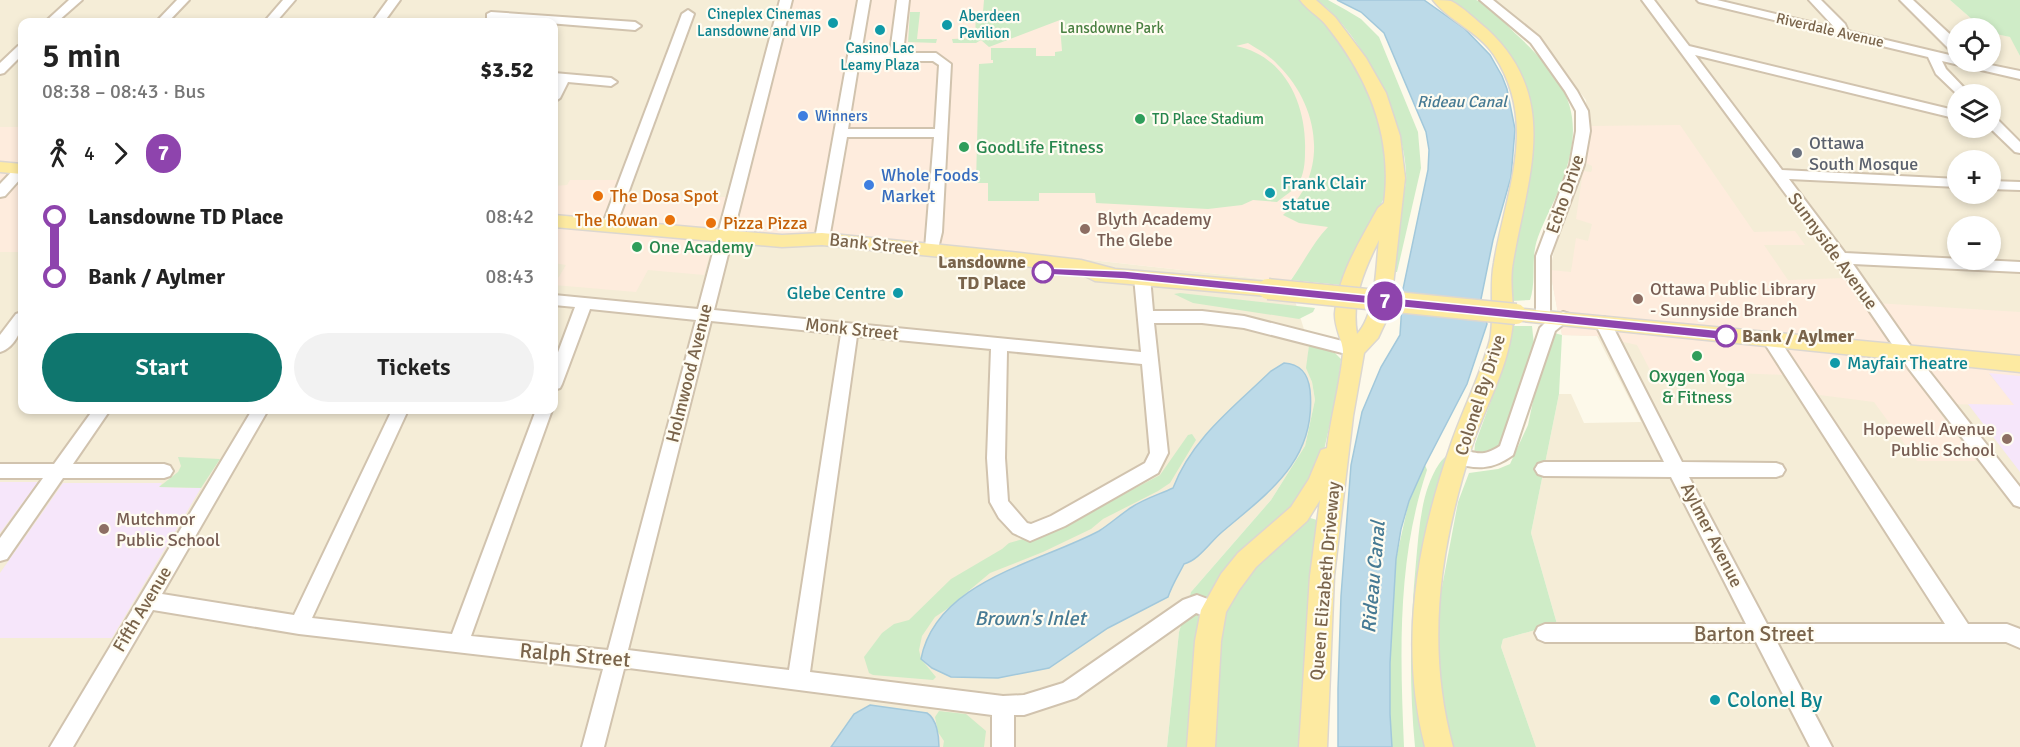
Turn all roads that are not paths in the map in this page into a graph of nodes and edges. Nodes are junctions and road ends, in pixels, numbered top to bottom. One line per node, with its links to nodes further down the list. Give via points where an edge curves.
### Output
1 (76, 0): 18 (street)
2 (183, 0): 19 (street)
3 (289, 0): 20 (street)
4 (394, 0): 21 (street)
5 (786, 0): 57 (street, Holmwood Avenue)
6 (864, 0): 30 (street)
7 (903, 0): 31 (street)
8 (1307, 0): 54 (main road, Queen Elizabeth Driveway, via 1337,28 1378,93 1395,155)
9 (1440, 0): 85 (main road, Colonel By Drive, via 1492,44 1506,63 1524,114 1527,158 1503,263 1500,343)
10 (1486, 0): 68 (street, Echo Drive, via 1535,40 1582,111 1577,165 1543,256)
11 (1648, 0): 27 (street, Sunnyside Avenue)
12 (1703, 0): 15 (street, Riverdale Avenue)
13 (1815, 0): 25 (street, via 1841,27)
14 (1906, 0): 26 (street)
15 (1720, 2): 25 (street, Riverdale Avenue)
16 (688, 14): 56 (street)
17 (492, 15): 22 (street)
18 (56, 18)
19 (166, 18)
20 (273, 18)
21 (381, 18)
22 (531, 18)
23 (558, 20): 24 (street)
24 (635, 26)
25 (1842, 33): 29 (street, Riverdale Avenue)
26 (1947, 38)
27 (1682, 48): 39 (street); 49 (street, Sunnyside Avenue)
28 (18, 53): 33 (street)
29 (1933, 55): 32 (street, Riverdale Avenue); 38 (street, via 1940,71)
30 (854, 57): 31 (street); 43 (street)
31 (896, 57): 44 (street, via 936,57 945,64)
32 (1947, 58)
33 (0, 70)
34 (2001, 71): 35 (street, Riverdale Avenue)
35 (2020, 75)
36 (558, 77): 37 (street)
37 (611, 82)
38 (1954, 84)
39 (1947, 112)
40 (2001, 126): 42 (street)
41 (2001, 131): 45 (street)
42 (2020, 131)
43 (842, 133): 44 (street); 58 (street)
44 (941, 133): 60 (street)
45 (2020, 149)
46 (0, 167): 47 (main road)
47 (18, 169)
48 (18, 173): 53 (street)
49 (1777, 174): 50 (street); 61 (street, Sunnyside Avenue)
50 (1947, 182)
51 (2001, 185): 52 (street)
52 (2020, 186)
53 (0, 193)
54 (1393, 198): 75 (main road, Queen Elizabeth Driveway, via 1380,312 1371,333); 75 (main road, Queen Elizabeth Driveway, via 1350,286 1346,326)
55 (558, 221): 56 (main road, Bank Street)
56 (609, 226): 57 (main road, Bank Street)
57 (724, 236): 59 (main road, Bank Street); 66 (street, Holmwood Avenue)
58 (822, 239): 59 (main road, Bank Street); 60 (main road, Bank Street)
59 (782, 241): 60 (main road, Bank Street, via 811,249)
60 (931, 255): 63 (main road, Bank Street, via 1066,273)
61 (1841, 258): 62 (street); 76 (street, Sunnyside Avenue)
62 (2020, 267)
63 (1142, 277): 67 (street); 68 (main road, Bank Street, bridge)
64 (558, 300): 65 (street, Monk Street)
65 (584, 303): 66 (street, Monk Street); 79 (street)
66 (705, 314): 71 (street, Monk Street); 102 (street, Holmwood Avenue)
67 (1146, 317): 75 (street, via 1244,322); 77 (street)
68 (1553, 317): 70 (main road, Bank Street); 85 (street, via 1507,450 1491,462)
69 (18, 323): 74 (street)
70 (1603, 323): 72 (main road, Bank Street); 87 (street, Aylmer Avenue)
71 (850, 328): 73 (street, Monk Street); 103 (street)
72 (1771, 340): 76 (main road, Bank Street); 99 (street)
73 (999, 344): 77 (street, Monk Street); 77 (street, via 999,502 1005,513 1030,533 1152,468 1159,453)
74 (0, 346)
75 (1354, 350): 84 (main road, Queen Elizabeth Driveway)
76 (1906, 353): 78 (main road, Bank Street); 92 (street, Sunnyside Avenue)
77 (1151, 359)
78 (2020, 364)
79 (558, 373)
80 (99, 414): 90 (street)
81 (258, 414): 94 (street, Fifth Avenue)
82 (398, 414): 96 (street)
83 (543, 414): 101 (street)
84 (1342, 416): 95 (main road, Queen Elizabeth Driveway, via 1323,472 1306,503 1290,523 1247,560); 109 (main road, Queen Elizabeth Driveway, via 1322,576)
85 (1459, 457): 110 (main road, Colonel By Drive, via 1429,583 1423,652 1427,697)
86 (1544, 469): 87 (street)
87 (1679, 470): 88 (street); 98 (street, Aylmer Avenue)
88 (1776, 470)
89 (0, 471): 90 (street)
90 (59, 471): 91 (street); 93 (street)
91 (164, 471)
92 (2020, 500)
93 (0, 553)
94 (147, 600): 96 (street, Ralph Street); 105 (street, Fifth Avenue)
95 (1214, 610): 104 (street, Ralph Street, via 1197,604 1190,606 1069,691 1030,704); 108 (main road, Queen Elizabeth Driveway, via 1208,641)
96 (299, 625): 101 (street, Ralph Street)
97 (1545, 633): 98 (street, Barton Street)
98 (1762, 634): 99 (street, Barton Street); 111 (street, Aylmer Avenue)
99 (1963, 634): 100 (street, Barton Street, via 2007,633)
100 (2020, 639)
101 (459, 642): 102 (street, Ralph Street)
102 (616, 660): 103 (street, Ralph Street); 106 (street, Holmwood Avenue)
103 (798, 681): 104 (street, Ralph Street)
104 (1003, 706): 107 (street)
105 (61, 747)
106 (593, 747)
107 (1003, 747)
108 (1202, 747)
109 (1313, 747)
110 (1439, 747)
111 (1821, 747)

